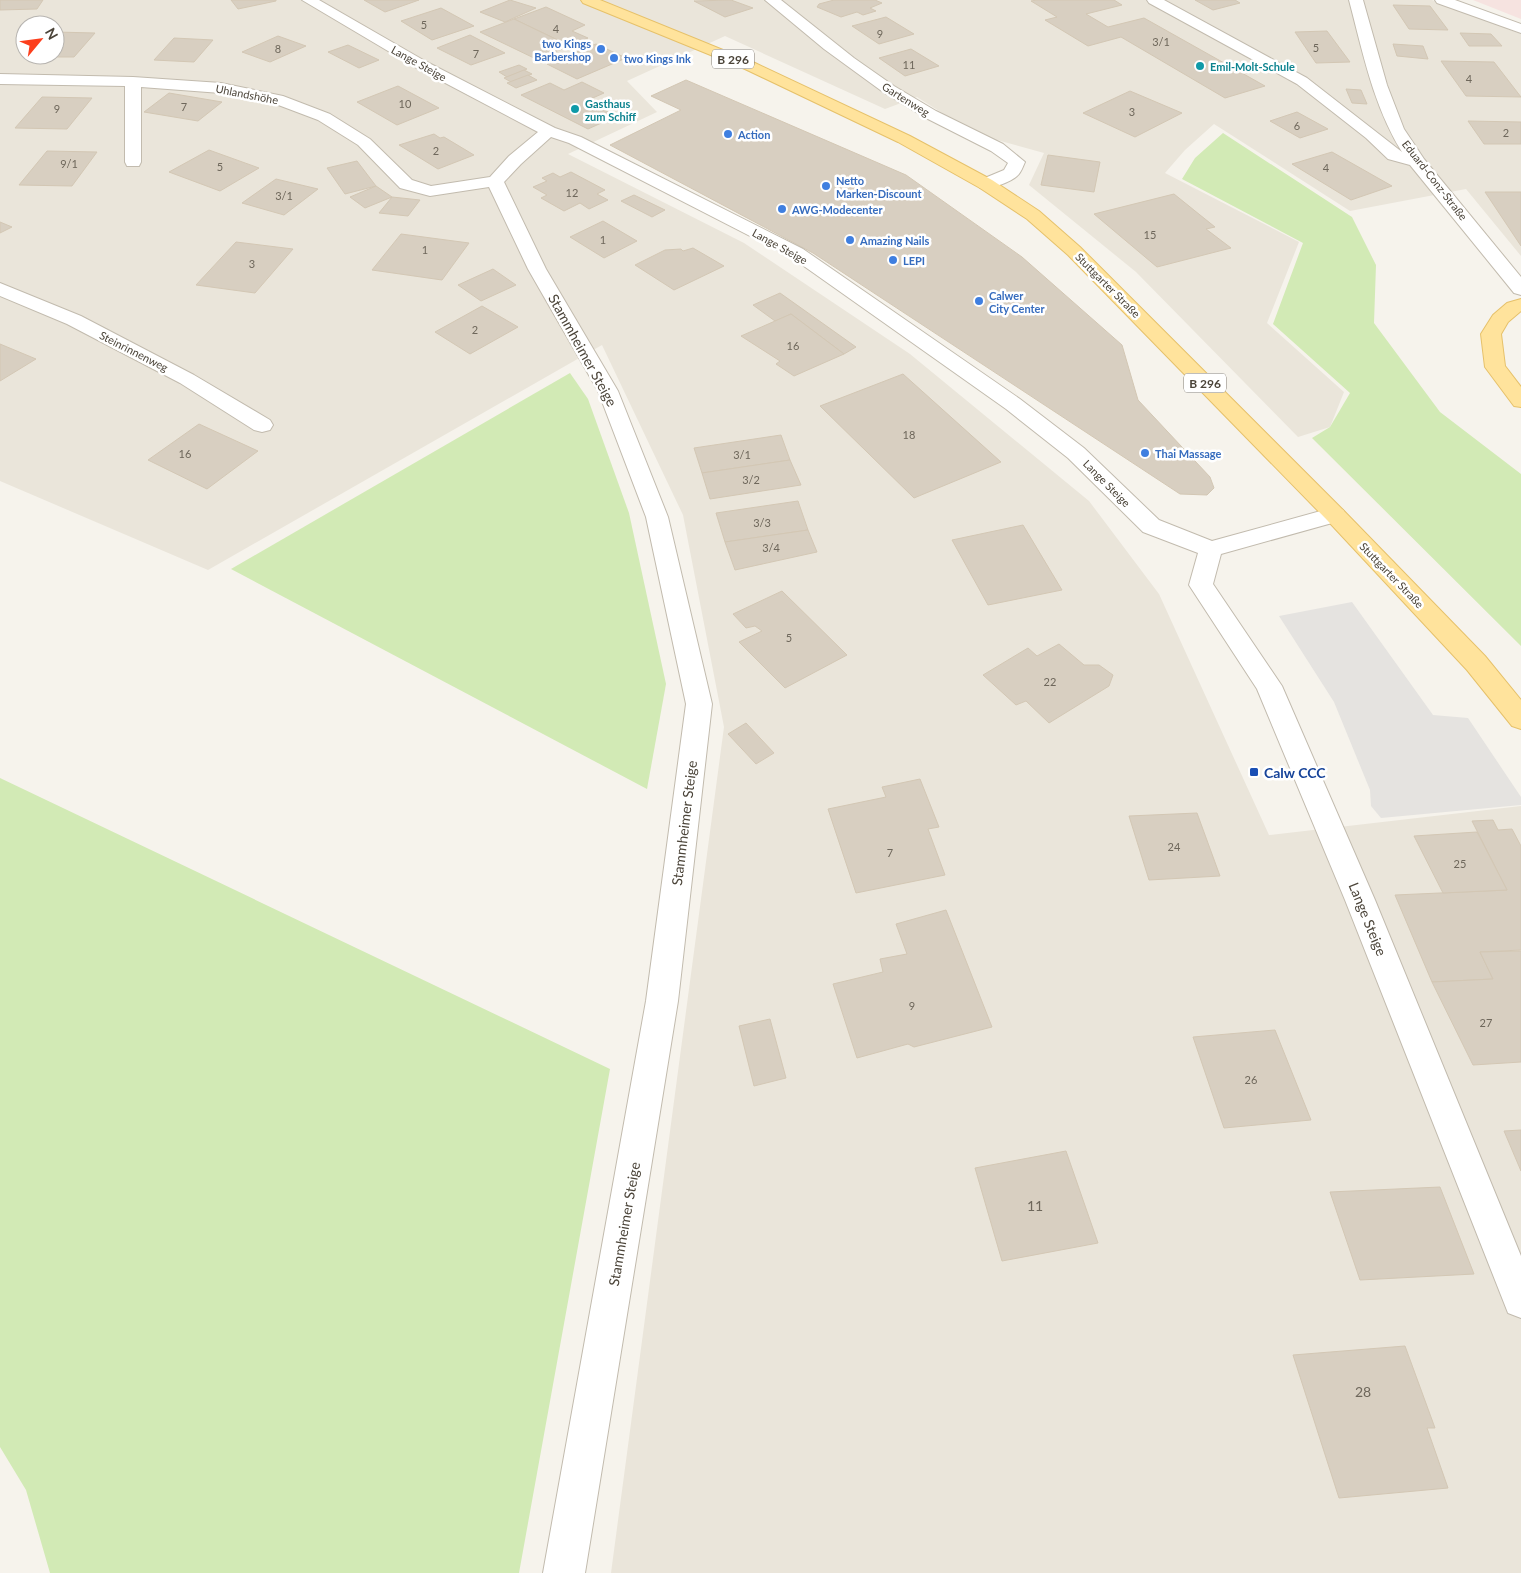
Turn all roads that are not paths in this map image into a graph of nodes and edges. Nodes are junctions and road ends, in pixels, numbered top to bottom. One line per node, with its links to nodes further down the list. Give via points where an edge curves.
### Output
1 (309, 0): 10 (street, Lange Steige, via 420,64)
2 (588, 0): 14 (main road, Stuttgarter Straße / B 296, via 750,66 904,139)
3 (772, 0): 14 (street, Gartenweg, via 887,88 1017,162 1011,173)
4 (1154, 0): 12 (street, via 1302,81 1394,154)
5 (1356, 0): 12 (street, Eduard-Conz-Straße, via 1378,85 1396,129)
6 (1442, 0): 7 (street)
7 (1521, 29)
8 (0, 79): 9 (street, Uhlandshöhe)
9 (133, 82): 11 (street); 13 (street, Uhlandshöhe, via 221,88 277,99 324,117 364,142 406,184 430,191)
10 (549, 131): 13 (street); 21 (street, Lange Steige, via 575,140 797,253 1013,404 1076,453 1150,526)
11 (133, 162)
12 (1418, 162): 16 (street, Eduard-Conz-Straße)
13 (495, 181): 24 (street, Stammheimer Steige, via 537,268 608,390 657,517 699,704 662,1001)
14 (986, 184): 20 (main road, Stuttgarter Straße / B 296, via 1033,215 1074,251)
15 (0, 289): 19 (street, Steinrinnenweg, via 74,320 187,379)
16 (1521, 289)
17 (1521, 304): 18 (main road, via 1500,319 1491,334 1495,367)
18 (1521, 401)
19 (262, 425)
20 (1335, 515): 21 (street); 22 (main road, Stuttgarter Straße / B 296, via 1476,663)
21 (1211, 549): 23 (street, Lange Steige, via 1201,585 1269,686 1360,900)
22 (1521, 719)
23 (1521, 1300)
24 (564, 1573)

